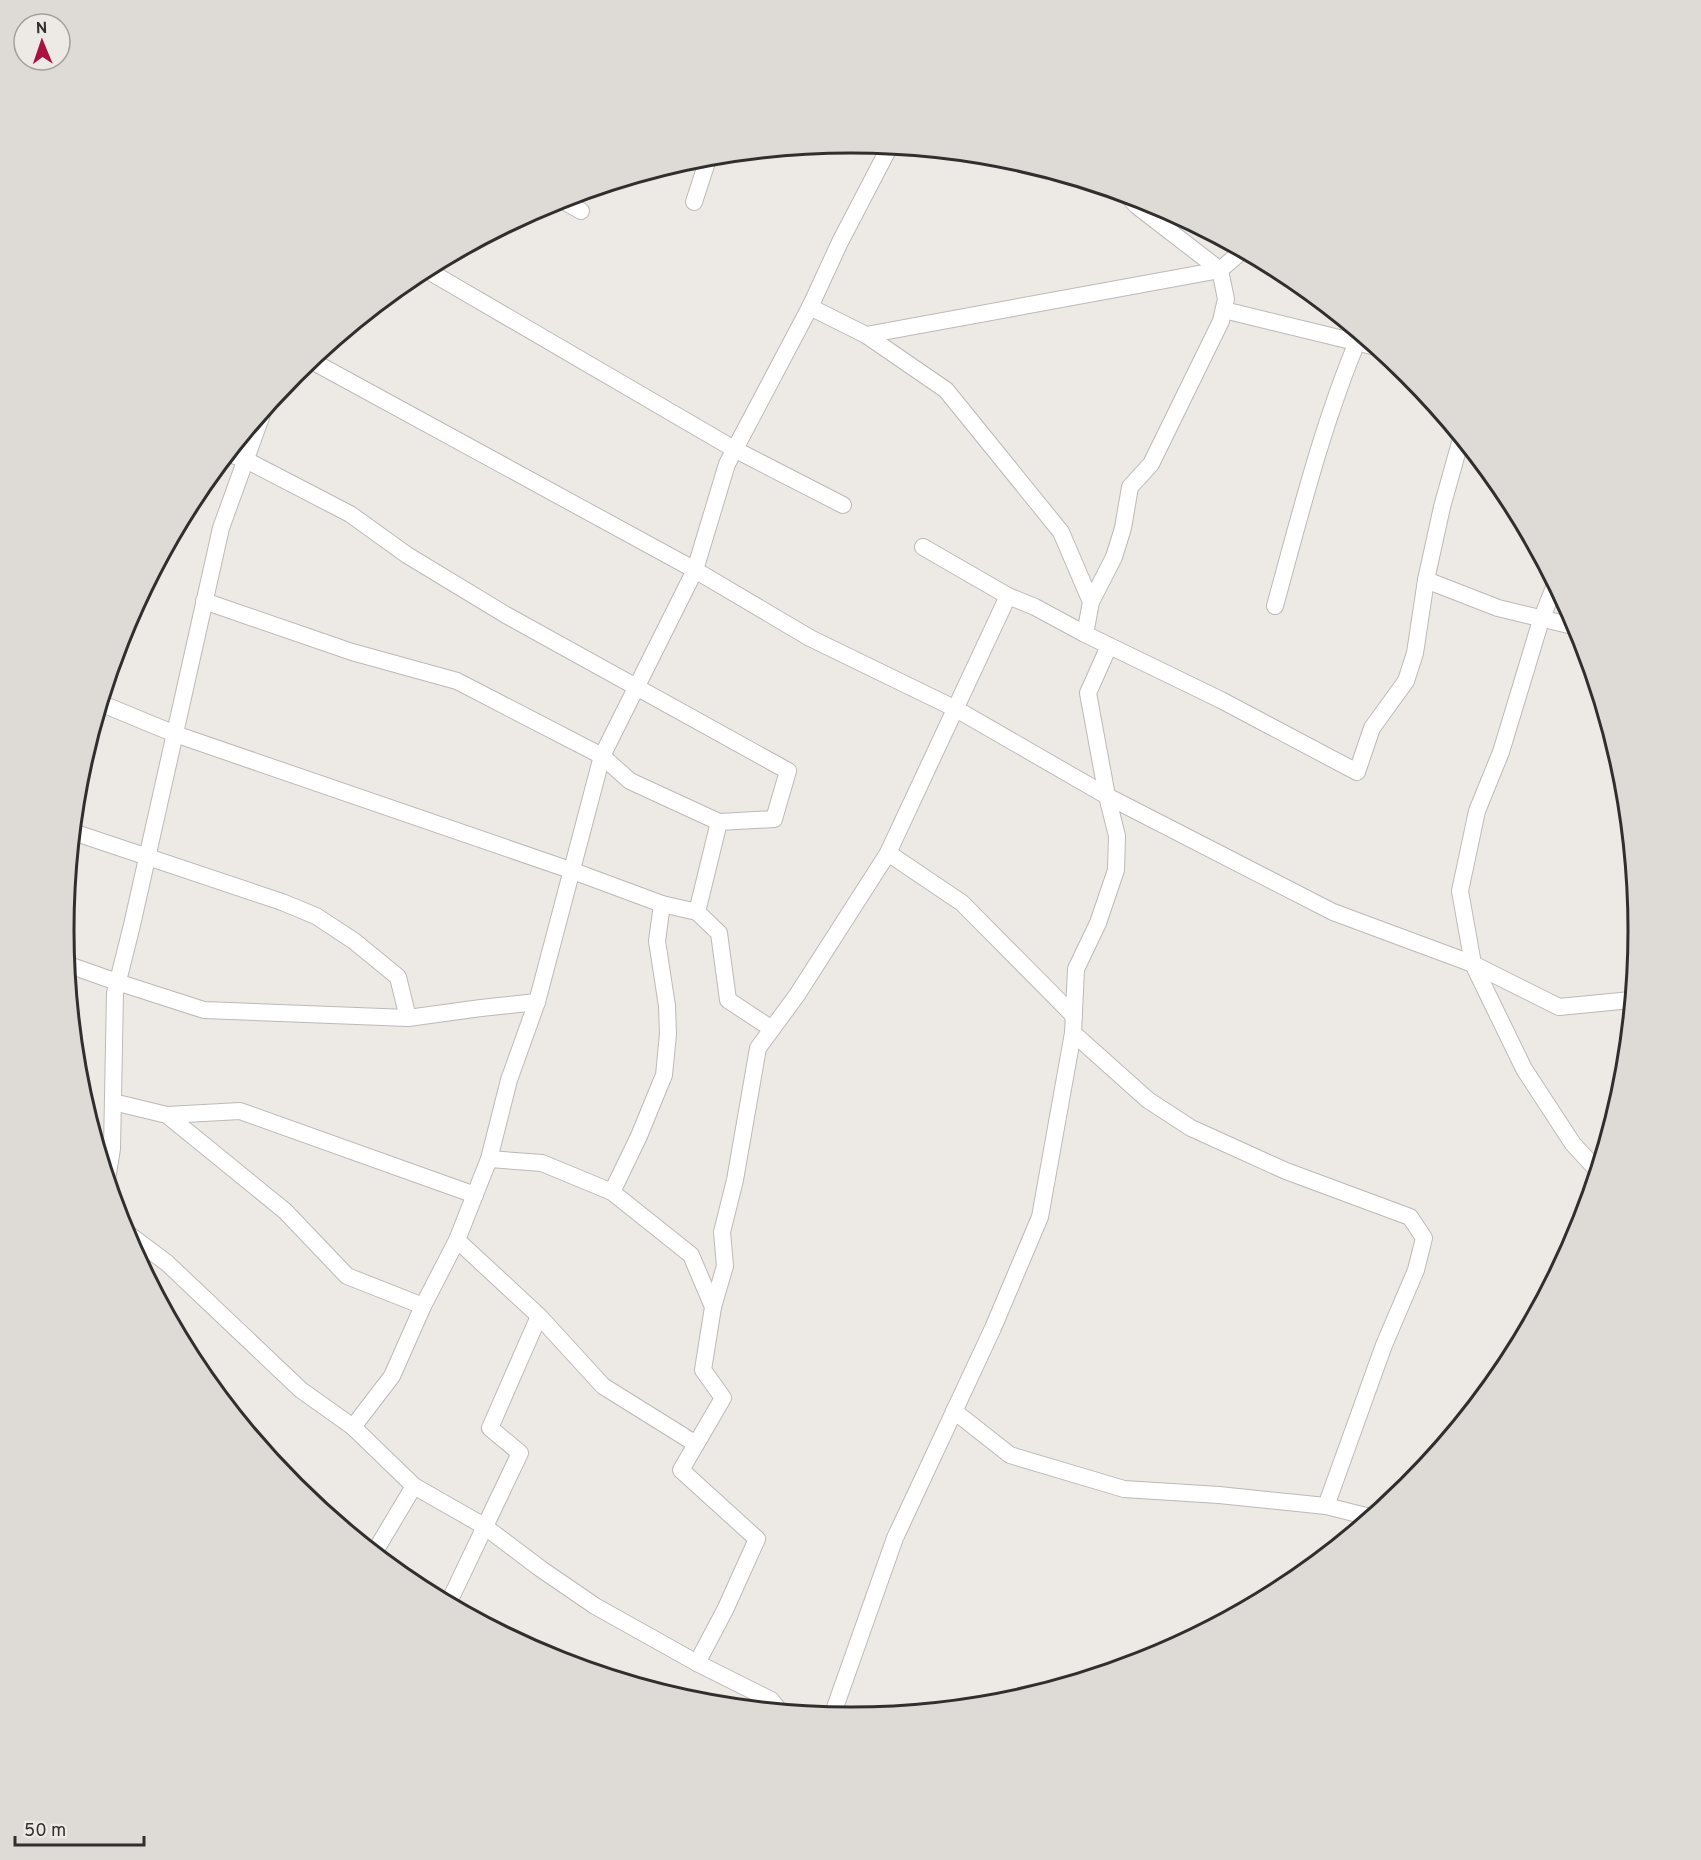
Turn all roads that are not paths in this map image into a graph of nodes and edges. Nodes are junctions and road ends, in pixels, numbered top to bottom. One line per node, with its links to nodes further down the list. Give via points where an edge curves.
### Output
1 (886, 154): 10 (street)
2 (705, 167): 3 (street)
3 (694, 202)
4 (571, 205): 6 (street)
5 (1142, 210): 8 (street)
6 (581, 211)
7 (1236, 255): 8 (street)
8 (1220, 270): 11 (street, via 1226,299); 12 (street)
9 (434, 274): 18 (street)
10 (810, 307): 12 (street); 18 (street)
11 (1224, 310): 13 (street); 28 (street, via 1167,434 1151,464 1131,487 1114,557)
12 (866, 335): 28 (street, via 946,390 1061,532)
13 (1353, 338)
14 (1357, 341): 29 (street, via 1309,483)
15 (318, 365): 23 (street)
16 (257, 429): 20 (street)
17 (1459, 447): 24 (street)
18 (734, 449): 21 (street); 23 (street)
19 (235, 456): 20 (street)
20 (246, 460): 27 (street, via 221,528); 34 (street, via 350,514 455,585)
21 (843, 505)
22 (923, 547): 26 (street)
23 (695, 570): 34 (street); 36 (street, via 810,638)
24 (1426, 580): 30 (street); 33 (street, via 1415,653 1406,681 1372,728 1356,772)
25 (1551, 595): 30 (street)
26 (1008, 596): 32 (street); 36 (street)
27 (204, 601): 37 (street); 38 (street, via 352,652 457,681)
28 (1091, 602): 32 (street)
29 (1275, 606)
30 (1541, 620): 31 (street); 47 (street, via 1501,752 1477,811 1460,891)
31 (1564, 625)
32 (1084, 634): 33 (street)
33 (1110, 646): 39 (street, via 1088,693)
34 (637, 689): 38 (street); 40 (street, via 788,771 774,819)
35 (107, 706): 37 (street)
36 (956, 709): 39 (street); 42 (street)
37 (175, 734): 43 (street); 44 (street)
38 (602, 756): 40 (street, via 630,781); 44 (street)
39 (1107, 796): 47 (street, via 1333,912); 53 (street, via 1117,836 1116,870 1098,923 1076,969)
40 (719, 822): 46 (street)
41 (79, 834): 43 (street)
42 (888, 853): 53 (street, via 962,903); 54 (street)
43 (147, 859): 49 (street); 52 (street, via 316,916 398,977)
44 (573, 871): 45 (street); 51 (street)
45 (662, 904): 46 (street); 62 (street, via 657,941 667,1006 664,1075)
46 (697, 912): 54 (street, via 719,933 728,1000)
47 (1473, 964): 50 (street, via 1559,1007); 61 (street, via 1524,1070)
48 (75, 967): 49 (street)
49 (117, 982): 52 (street, via 204,1010); 55 (street)
50 (1624, 1001)
51 (537, 1002): 52 (street); 59 (street, via 509,1080)
52 (408, 1018)
53 (1073, 1024): 69 (street, via 1040,1216); 73 (street, via 1148,1100 1191,1128 1286,1171 1410,1216 1424,1238 1416,1270 1384,1345)
54 (772, 1029): 67 (street, via 758,1048 722,1232 725,1266)
55 (113, 1102): 56 (street); 58 (street)
56 (167, 1115): 63 (street, via 240,1111); 66 (street, via 285,1211 347,1276)
57 (105, 1146): 58 (street)
58 (112, 1149): 60 (street)
59 (489, 1159): 62 (street, via 542,1162); 63 (street)
60 (110, 1163)
61 (1591, 1163)
62 (612, 1192): 67 (street, via 691,1255)
63 (475, 1195): 64 (street)
64 (457, 1240): 66 (street); 68 (street)
65 (140, 1243): 70 (street, via 167,1263 302,1390)
66 (423, 1306): 70 (street, via 392,1376)
67 (713, 1307): 71 (street, via 703,1370 723,1398)
68 (540, 1316): 71 (street, via 603,1386); 75 (street, via 490,1428 520,1453)
69 (954, 1411): 73 (street, via 1010,1455 1124,1489); 80 (street, via 895,1538)
70 (353, 1428): 72 (street)
71 (696, 1444): 78 (street, via 681,1470 757,1539)
72 (414, 1486): 75 (street); 76 (street)
73 (1326, 1506): 74 (street)
74 (1362, 1515)
75 (484, 1526): 77 (street); 78 (street, via 595,1606)
76 (378, 1547)
77 (452, 1596)
78 (697, 1663): 79 (street)
79 (773, 1702)
80 (835, 1706)

